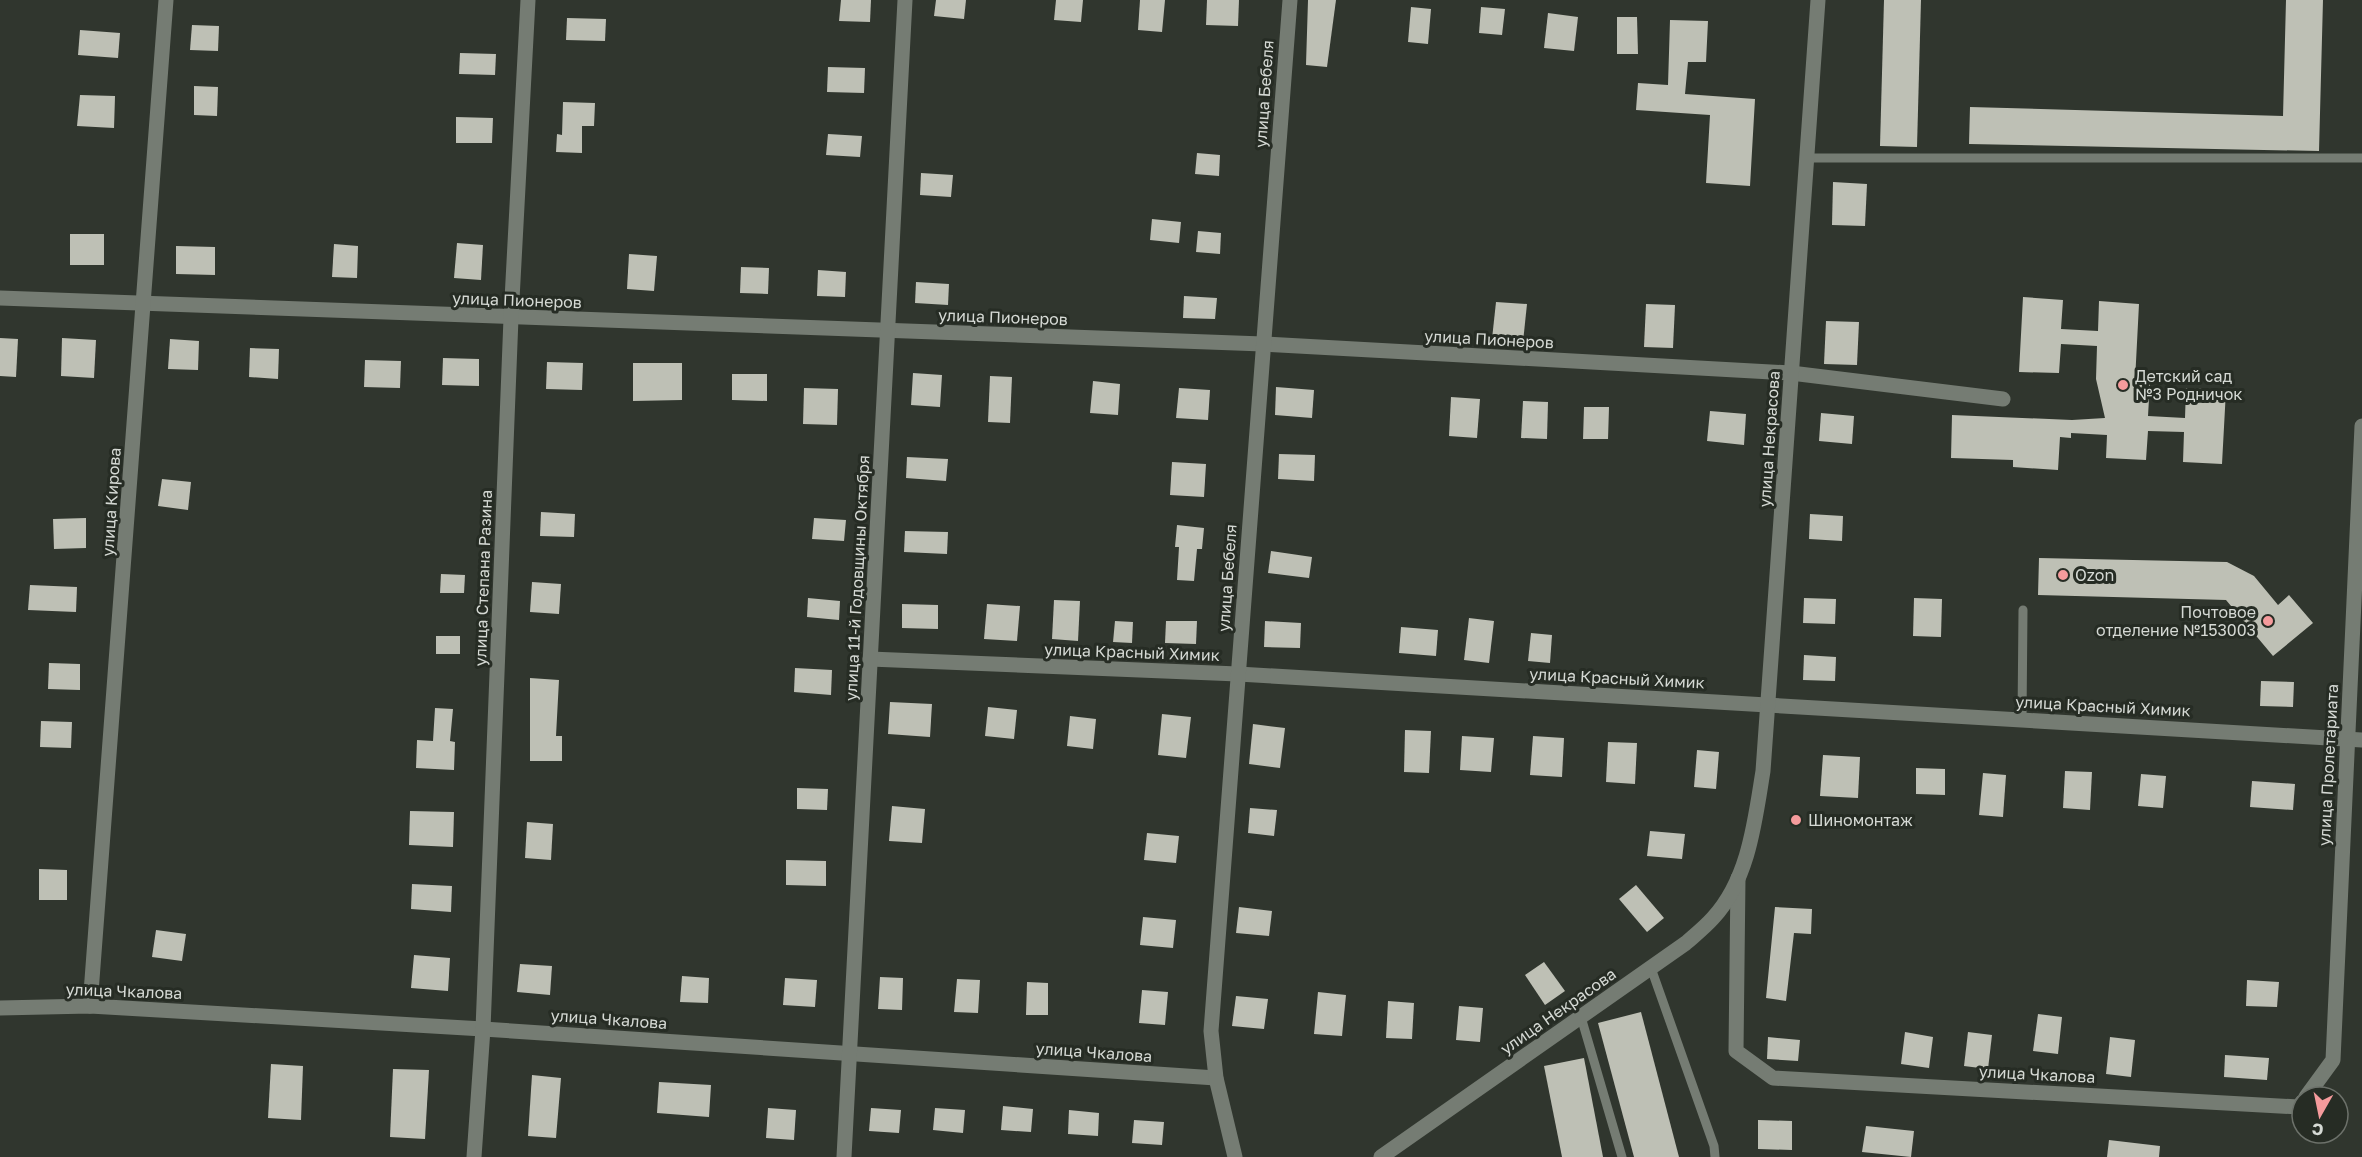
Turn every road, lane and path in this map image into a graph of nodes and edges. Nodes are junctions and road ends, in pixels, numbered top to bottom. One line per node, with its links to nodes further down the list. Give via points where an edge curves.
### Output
1 (166, 0): 9 (street, улица Кирова)
2 (528, 0): 10 (street, улица Степана Разина)
3 (905, 0): 11 (street, улица 11-й Годовщины Октября)
4 (1290, 0): 12 (street, улица Бебеля)
5 (1818, 0): 6 (street, улица Некрасова)
6 (1807, 158): 7 (lane); 13 (street, улица Некрасова)
7 (2362, 158)
8 (0, 298): 9 (street, улица Пионеров)
9 (144, 303): 10 (street, улица Пионеров); 24 (street, улица Кирова)
10 (511, 318): 11 (street, улица Пионеров); 27 (street, улица Степана Разина)
11 (888, 331): 12 (street, улица Пионеров); 17 (street, улица 11-й Годовщины Октября)
12 (1263, 344): 13 (street, улица Пионеров); 18 (street, улица Бебеля)
13 (1791, 373): 14 (street, улица Пионеров); 19 (street, улица Некрасова)
14 (2003, 399)
15 (2362, 426): 21 (street, улица Пролетариата)
16 (2023, 610): 20 (lane)
17 (870, 659): 18 (street, улица Красный Химик); 28 (street, улица 11-й Годовщины Октября)
18 (1238, 674): 19 (street, улица Красный Химик); 29 (street, улица Бебеля, via 1211,1031)
19 (1768, 704): 20 (street, улица Красный Химик); 22 (street, улица Некрасова, via 1754,832)
20 (2022, 720): 21 (street, улица Красный Химик)
21 (2355, 740): 31 (street, улица Пролетариата, via 2333,1060)
22 (1738, 878): 23 (street, улица Некрасова, via 1715,917 1686,944); 30 (street, улица Некрасова, via 1736,1051)
23 (1651, 968): 26 (street, улица Некрасова); 38 (lane, via 1714,1146)
24 (90, 1006): 25 (street, улица Чкалова); 27 (street, улица Чкалова)
25 (0, 1008)
26 (1581, 1017): 36 (street, улица Некрасова); 37 (lane)
27 (483, 1029): 28 (street, улица Чкалова); 33 (street, улица Степана Разина)
28 (850, 1054): 29 (street, улица Чкалова); 34 (street, улица 11-й Годовщины Октября)
29 (1216, 1078): 35 (street, улица Бебеля)
30 (1773, 1078): 32 (street, улица Чкалова)
31 (2315, 1085)
32 (2290, 1101)
33 (474, 1157)
34 (844, 1157)
35 (1235, 1157)
36 (1381, 1157)
37 (1622, 1157)
38 (1714, 1157)

